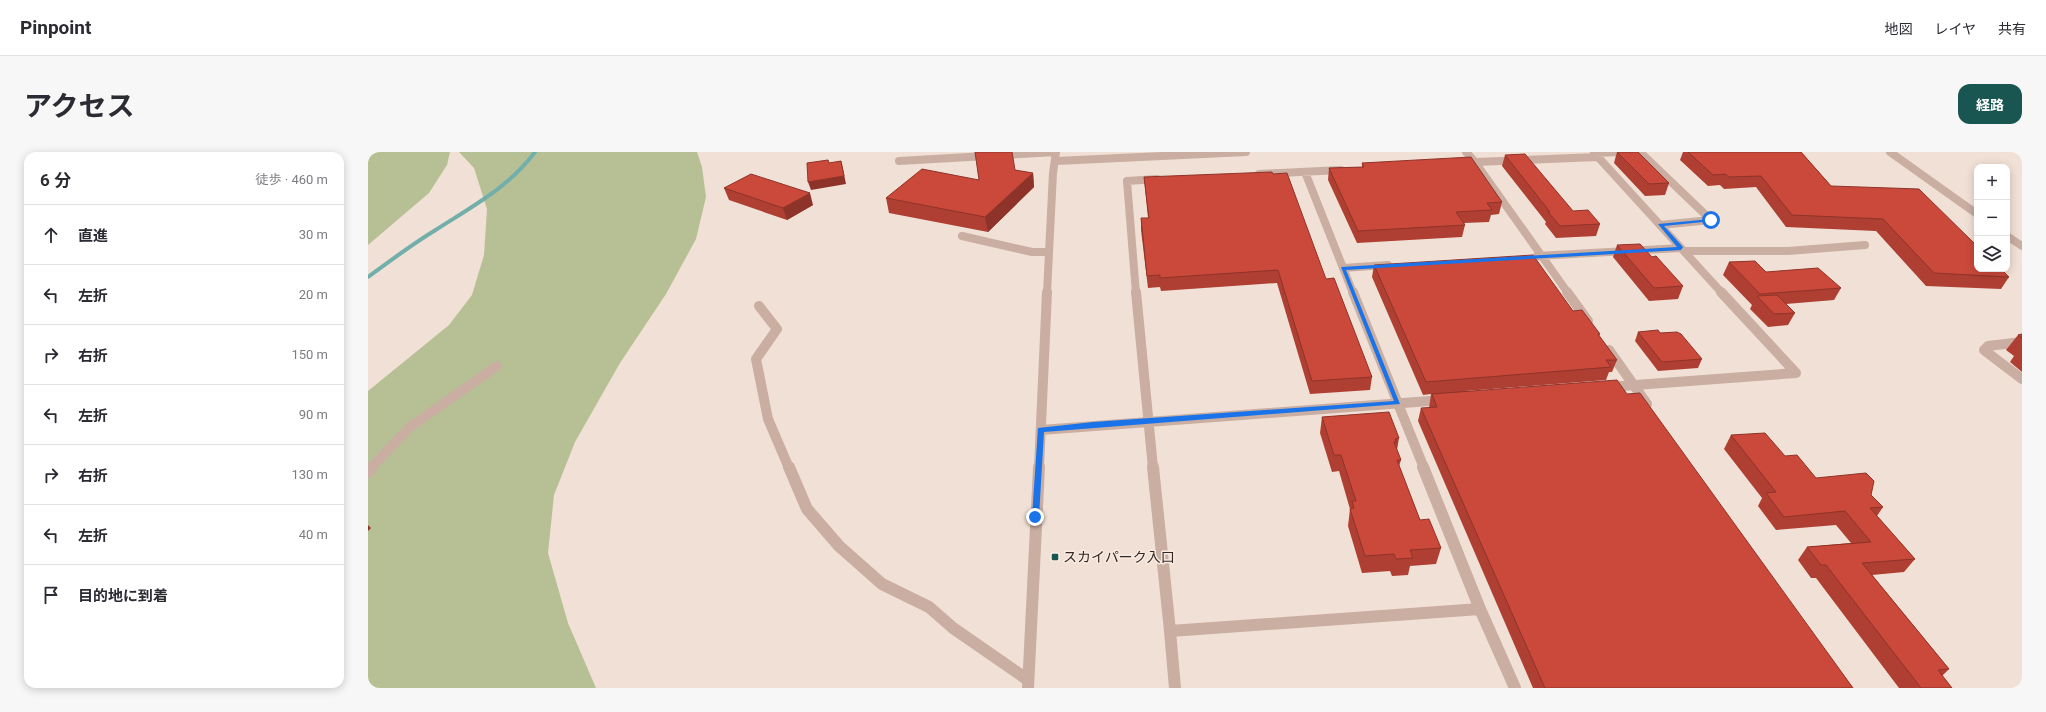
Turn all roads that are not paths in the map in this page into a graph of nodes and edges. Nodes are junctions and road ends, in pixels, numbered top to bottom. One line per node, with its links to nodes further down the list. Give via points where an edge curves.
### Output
1 (1246, 152): 5 (street)
2 (1622, 152): 7 (street, via 1594,153)
3 (1640, 152): 15 (street, via 1711,220)
4 (1890, 152): 14 (street)
5 (1056, 155): 8 (street); 21 (street)
6 (1470, 156): 7 (street); 9 (street); 22 (street)
7 (1598, 158): 15 (street)
8 (899, 161)
9 (1452, 164)
10 (1351, 169): 11 (street)
11 (1305, 172): 12 (street); 25 (street)
12 (1251, 175)
13 (1166, 179): 37 (street, via 1127,181)
14 (1974, 212)
15 (1660, 225): 20 (street)
16 (962, 236): 21 (street, via 1032,252)
17 (2010, 238): 19 (street)
18 (1865, 245): 20 (street, via 1788,251)
19 (2022, 246)
20 (1682, 250): 22 (street); 32 (street, via 1796,373)
21 (1049, 252): 38 (street)
22 (1542, 256): 23 (street); 27 (street)
23 (1526, 257)
24 (1398, 265): 25 (street)
25 (1343, 268): 35 (street)
26 (759, 306): 42 (street, via 777,329 756,359 768,419 807,509 839,546 882,584 929,607)
27 (1592, 327)
28 (1602, 340): 32 (street)
29 (2022, 342): 31 (street, via 1988,346 1984,350)
30 (497, 366): 39 (street, via 410,427)
31 (2022, 378)
32 (1634, 385): 33 (street); 36 (street)
33 (1602, 388)
34 (1453, 399): 35 (street)
35 (1398, 403): 37 (street); 40 (street)
36 (1652, 411)
37 (1148, 421): 38 (street); 41 (street)
38 (1041, 430): 42 (street)
39 (368, 472)
40 (1480, 609): 41 (street); 44 (street)
41 (1170, 631): 43 (street)
42 (1028, 684)
43 (1175, 688)
44 (1515, 688)

